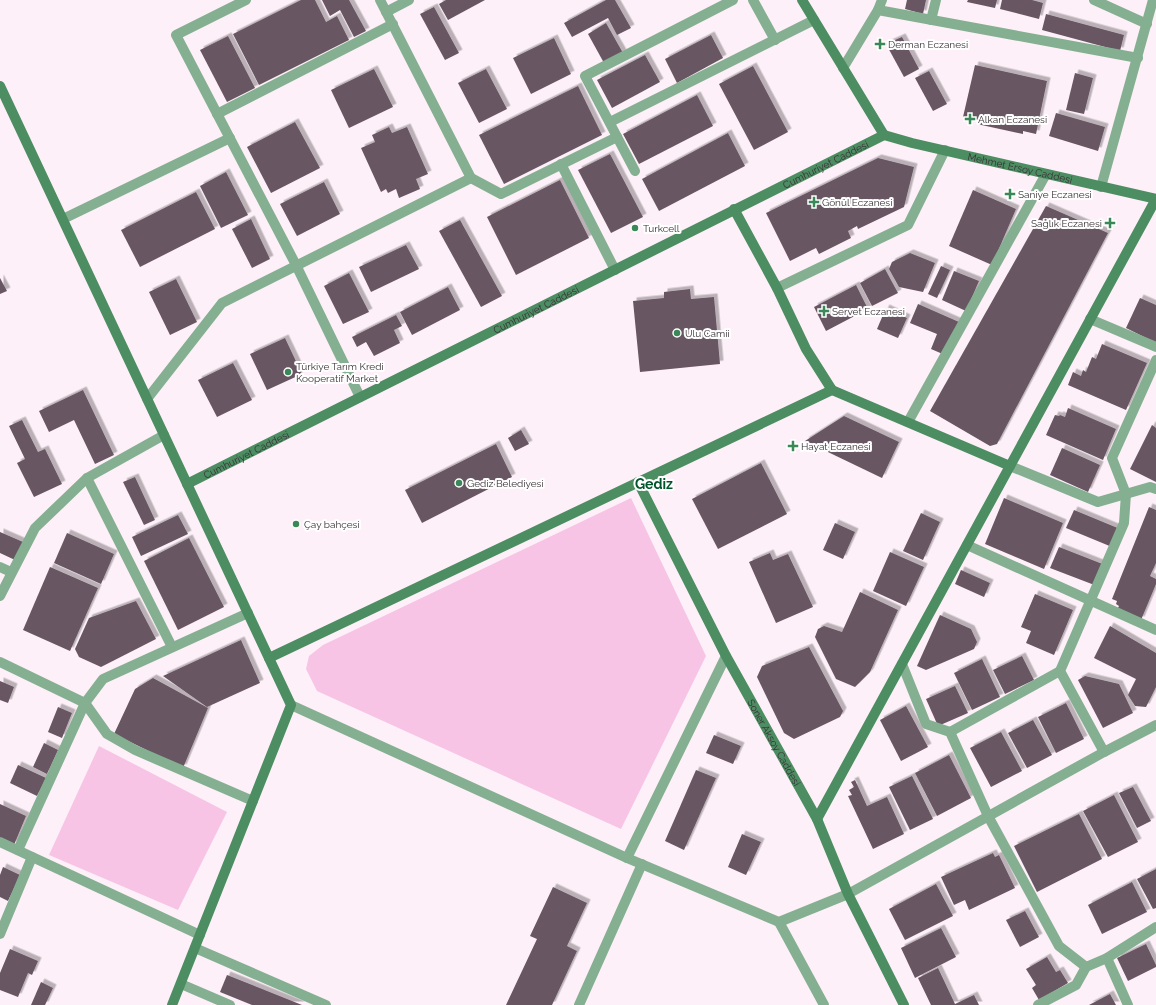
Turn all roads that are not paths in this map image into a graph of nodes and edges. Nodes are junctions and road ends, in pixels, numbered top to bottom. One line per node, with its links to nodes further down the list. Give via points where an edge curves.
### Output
1 (246, 0): 21 (street, via 176,35)
2 (380, 0): 12 (street)
3 (409, 0): 12 (street)
4 (733, 0): 22 (street, via 586,76)
5 (753, 0): 17 (street)
6 (802, 0): 13 (street)
7 (882, 0): 11 (street)
8 (936, 0): 14 (street)
9 (1094, 0): 16 (street)
10 (1153, 0): 16 (street)
11 (878, 10): 14 (street); 19 (street)
12 (386, 12): 15 (street)
13 (814, 20): 17 (street); 19 (street)
14 (930, 20): 18 (street)
15 (393, 24): 21 (street); 30 (street)
16 (1147, 24): 18 (street)
17 (775, 40): 22 (street)
18 (1138, 58): 31 (street)
19 (843, 68): 23 (street)
20 (0, 86): 34 (street)
21 (217, 114): 25 (street)
22 (610, 122): 24 (street)
23 (884, 135): 26 (street, Mehmet Ersoy Caddesi); 33 (street, Cumhuriyet Caddesi)
24 (617, 137): 27 (street); 28 (street)
25 (230, 138): 34 (street); 35 (street)
26 (945, 150): 29 (street, Mehmet Ersoy Caddesi); 37 (street, via 908,225)
27 (561, 164): 30 (street, via 501,194); 36 (street)
28 (635, 171)
29 (1046, 174): 31 (street, Mehmet Ersoy Caddesi); 44 (street)
30 (471, 178): 35 (street)
31 (1101, 186): 32 (street, Mehmet Ersoy Caddesi)
32 (1156, 199): 38 (street)
33 (734, 210): 36 (street, Cumhuriyet Caddesi); 37 (street)
34 (63, 219): 43 (street)
35 (296, 265): 42 (street); 43 (street, via 222,303)
36 (615, 270): 42 (street, Cumhuriyet Caddesi)
37 (777, 288): 41 (street, via 806,349)
38 (1090, 319): 39 (street); 46 (street)
39 (1156, 347)
40 (1156, 360): 51 (street, via 1112,458)
41 (832, 390): 44 (street); 48 (street)
42 (360, 397): 49 (street, Cumhuriyet Caddesi)
43 (147, 398): 45 (street)
44 (908, 422): 46 (street)
45 (164, 435): 47 (street); 49 (street)
46 (1010, 466): 51 (street, via 1098,502); 52 (street)
47 (87, 478): 54 (street, via 35,528); 59 (street)
48 (638, 482): 60 (street, Soner Aksoy Caddesi); 61 (street)
49 (187, 484): 57 (street)
50 (1156, 489): 51 (street, via 1150,487)
51 (1126, 494): 56 (street, via 1124,523)
52 (967, 545): 56 (street); 63 (street)
53 (0, 567): 54 (street)
54 (11, 572): 55 (street)
55 (0, 596)
56 (1090, 601): 58 (street); 64 (street)
57 (248, 613): 59 (street); 61 (street)
58 (1156, 630)
59 (172, 647): 65 (street, via 103,679)
60 (726, 656): 72 (street, Soner Aksoy Caddesi); 76 (street)
61 (269, 658): 66 (street)
62 (0, 662): 65 (street)
63 (902, 664): 68 (street, via 926,724); 72 (street)
64 (1060, 671): 68 (street); 69 (street)
65 (85, 703): 70 (street, via 107,734 135,750); 74 (street)
66 (291, 706): 70 (street); 76 (street)
67 (1156, 725): 69 (street)
68 (950, 732): 71 (street)
69 (1104, 752): 71 (street)
70 (253, 801): 82 (street)
71 (988, 816): 78 (street); 85 (street, via 1059,946)
72 (817, 819): 78 (street, Soner Aksoy Caddesi)
73 (0, 842): 74 (street)
74 (18, 850): 75 (street)
75 (32, 856): 81 (street); 82 (street)
76 (627, 858): 77 (street)
77 (642, 864): 79 (street); 90 (street)
78 (848, 894): 79 (street); 92 (street, Soner Aksoy Caddesi)
79 (779, 922): 91 (street)
80 (1156, 927): 84 (street)
81 (0, 934)
82 (200, 935): 83 (street)
83 (195, 948): 86 (street); 89 (street)
84 (1107, 958): 85 (street); 94 (street)
85 (1086, 967): 93 (street, via 1076,985)
86 (181, 984): 87 (street); 88 (street)
87 (172, 1005)
88 (230, 1005)
89 (326, 1005)
90 (579, 1005)
91 (824, 1005)
92 (904, 1005)
93 (1038, 1005)
94 (1128, 1005)

